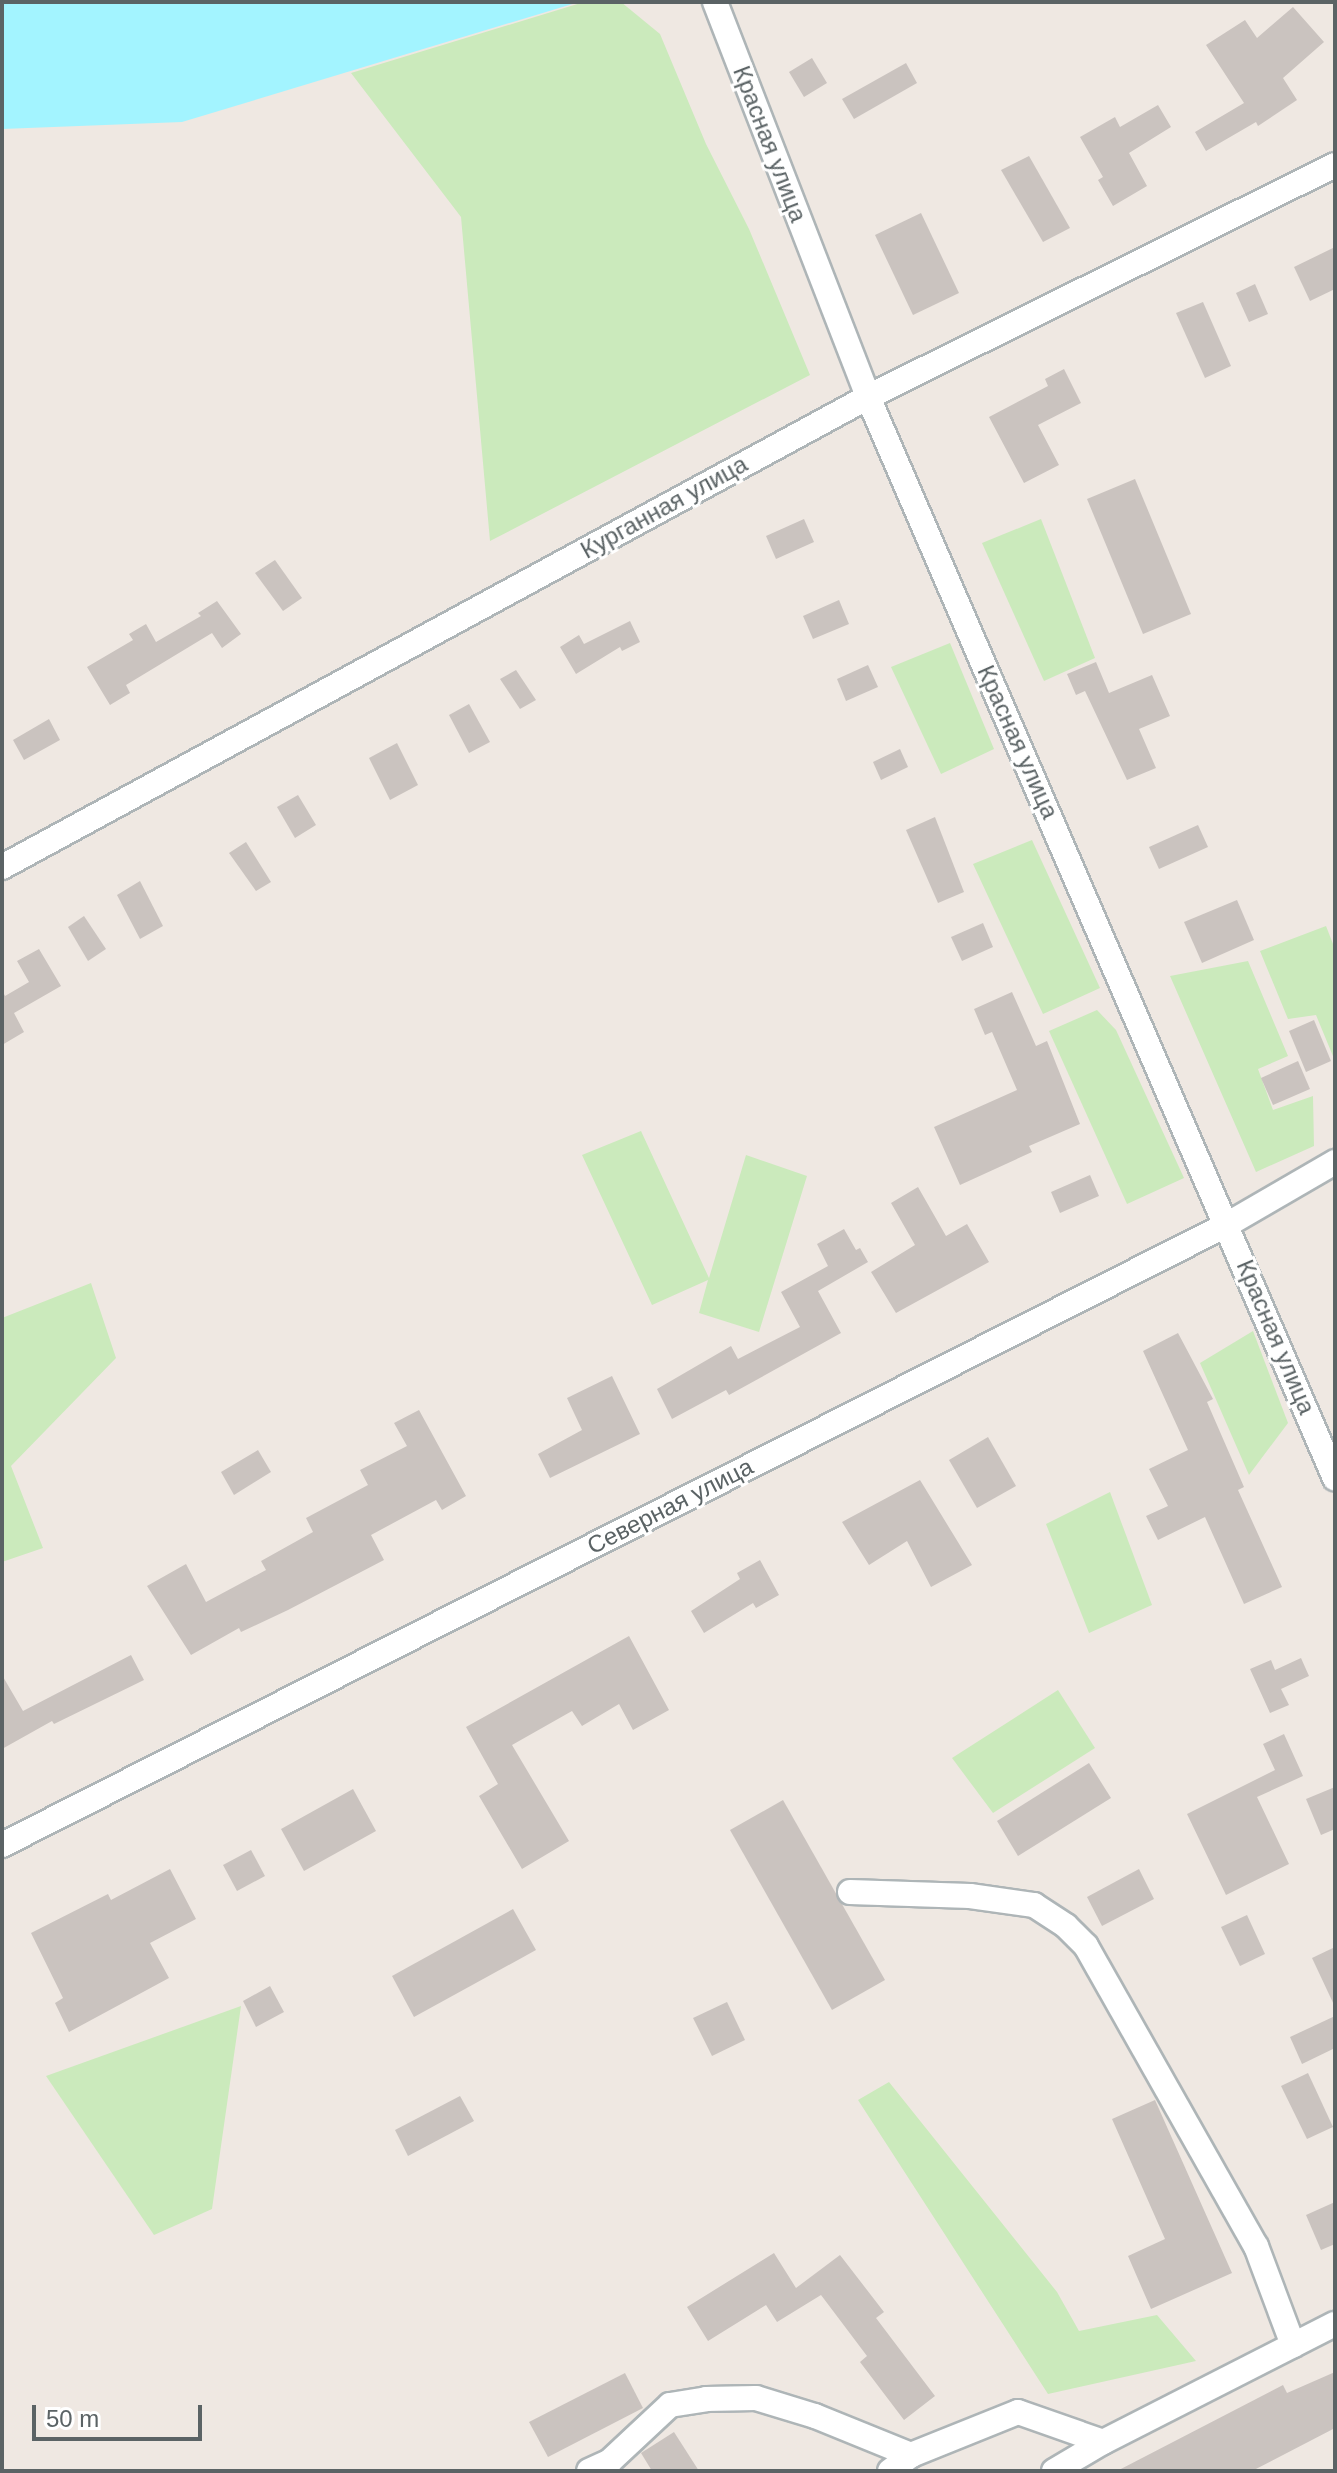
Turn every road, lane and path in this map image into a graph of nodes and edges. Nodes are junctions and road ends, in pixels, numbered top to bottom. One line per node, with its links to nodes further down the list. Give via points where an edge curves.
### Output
1 (715, 2): 3 (street, Красная улица)
2 (1335, 165): 3 (street, Курганная улица)
3 (868, 397): 4 (street, Курганная улица); 6 (street, Красная улица)
4 (2, 867)
5 (1335, 1162): 6 (street, Северная улица)
6 (1228, 1224): 7 (street, Красная улица); 8 (street, Северная улица)
7 (1335, 1478)
8 (2, 1845)
9 (850, 1892): 11 (street, via 970,1896 1034,1905 1086,1946 1256,2246)
10 (1335, 2324): 11 (street)
11 (1293, 2345): 12 (street)
12 (1103, 2442): 13 (street, via 1018,2412); 16 (street)
13 (911, 2455): 14 (street, via 756,2398 706,2399 670,2405 610,2461); 15 (street)
14 (589, 2471)
15 (890, 2471)
16 (1054, 2471)

